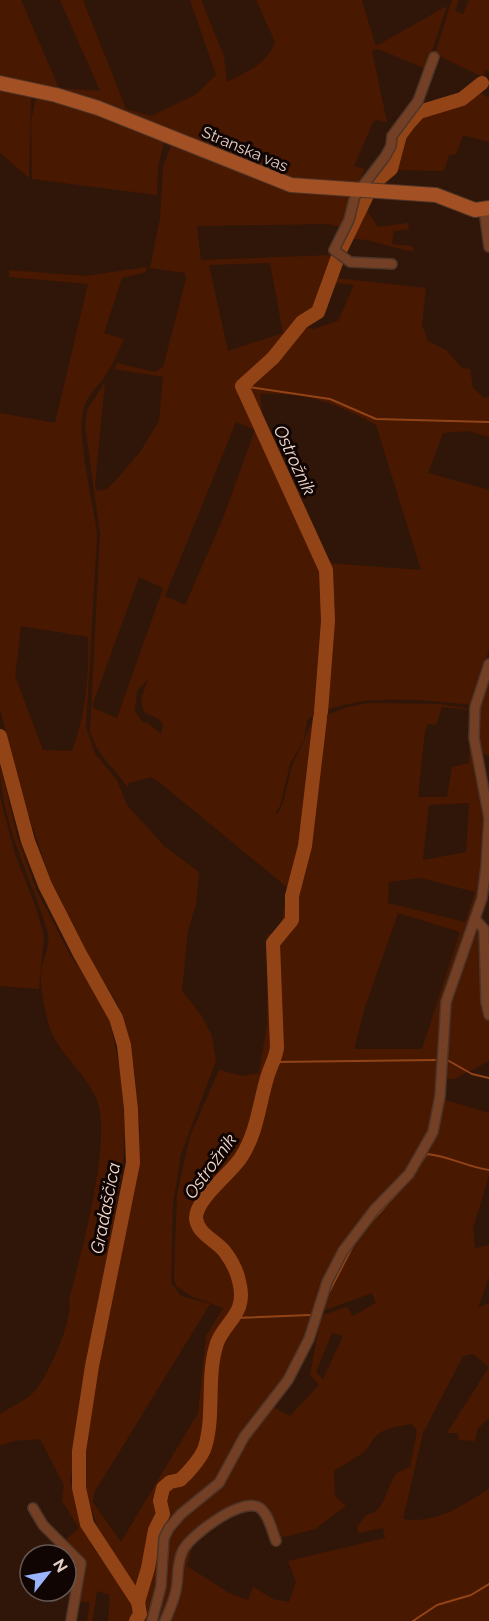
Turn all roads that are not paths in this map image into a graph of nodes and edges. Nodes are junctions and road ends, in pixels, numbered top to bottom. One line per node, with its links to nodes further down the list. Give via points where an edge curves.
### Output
1 (434, 57): 3 (street, via 418,101 398,128)
2 (0, 83): 3 (street, Stranska vas, via 98,108 274,180 309,188)
3 (365, 191): 4 (street, Stranska vas, via 436,195 475,210); 6 (street, via 355,196 349,220 334,250 350,262)
4 (487, 209): 5 (street, Stranska vas)
5 (489, 247)
6 (392, 264)
7 (489, 664): 8 (street, via 476,707 474,738 489,818 482,898)
8 (475, 919): 9 (street, via 484,929); 14 (street, via 446,1002 440,1096 433,1132 408,1174 375,1209 344,1251 327,1282 309,1339 288,1380 244,1437 219,1483 169,1528 164,1538 162,1586)
9 (487, 998): 10 (street)
10 (489, 1015)
11 (33, 1508): 13 (street, via 43,1525 81,1563)
12 (276, 1541): 15 (street, via 265,1513 253,1504 227,1513 184,1548)
13 (71, 1621)
14 (152, 1621)
15 (165, 1621)

